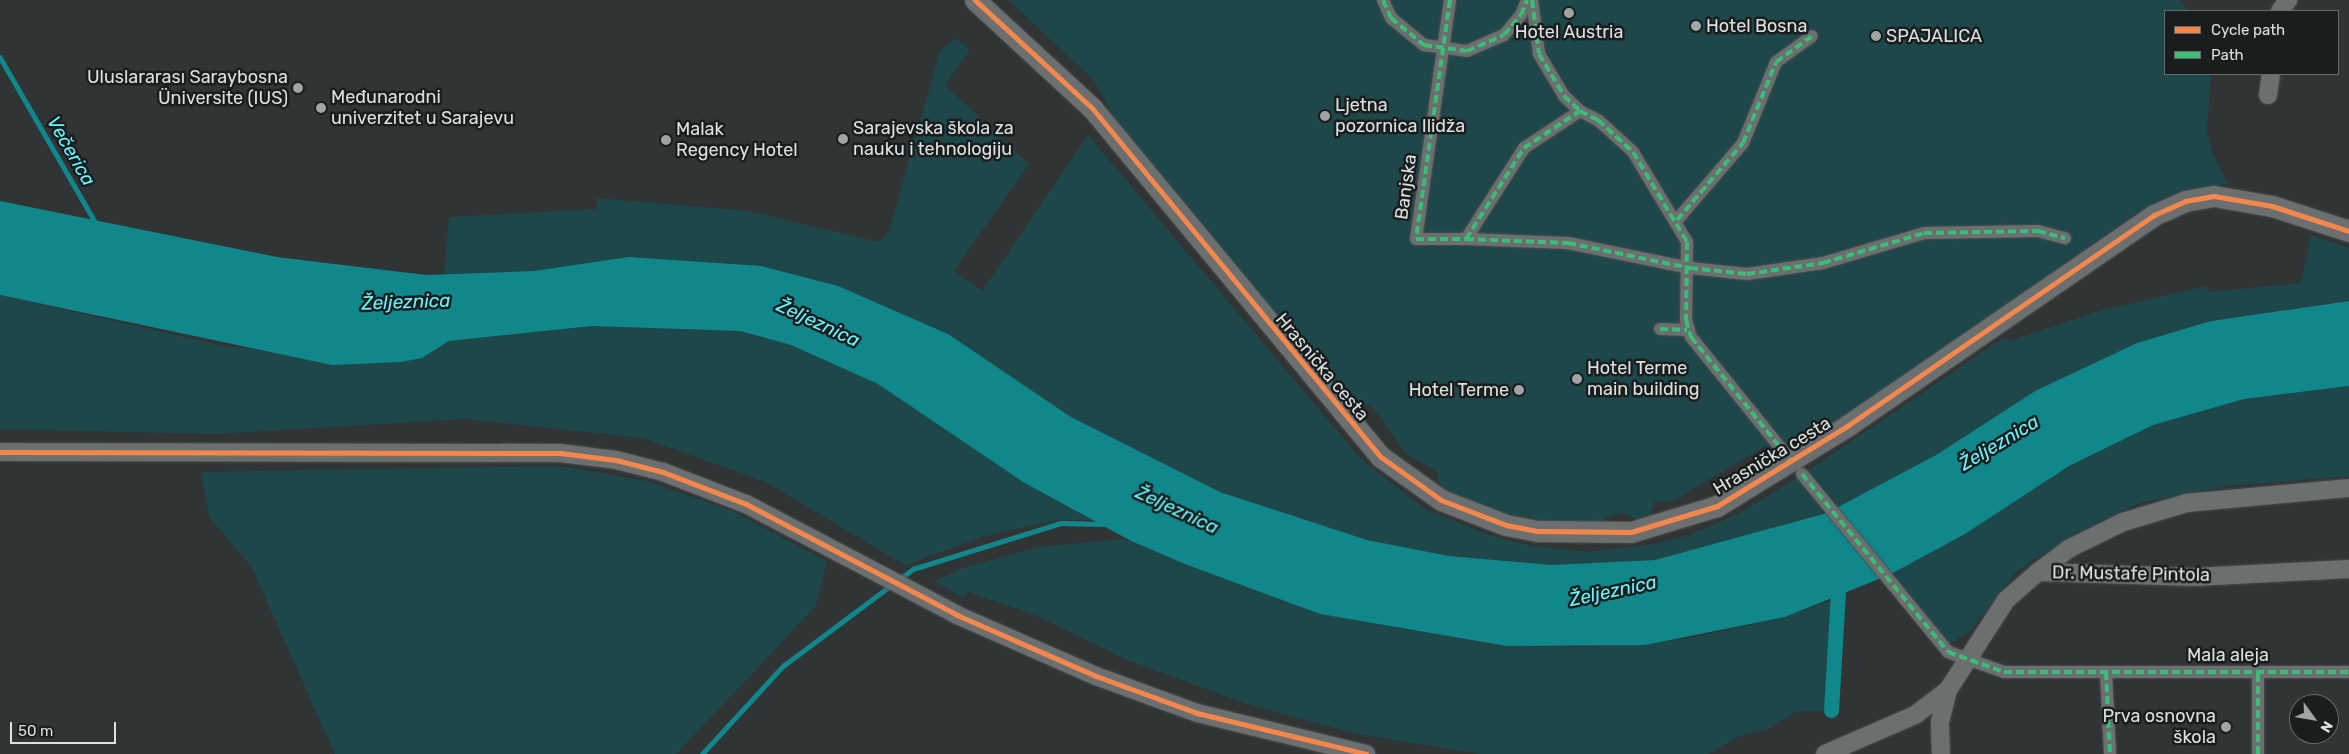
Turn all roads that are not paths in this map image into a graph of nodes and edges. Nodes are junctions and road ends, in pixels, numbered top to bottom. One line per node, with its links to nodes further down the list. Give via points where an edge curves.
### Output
1 (975, 0): 19 (street, Hrasnička cesta, via 1092,108 1381,457 1441,500 1506,525 1538,531 1631,532 1696,515)
2 (1382, 0): 7 (street, via 1406,34)
3 (1450, 0): 7 (street, Banjska)
4 (1527, 0): 7 (street, via 1521,15 1488,44 1467,51)
5 (1532, 0): 10 (street, via 1539,54 1564,96)
6 (1812, 36): 11 (street, via 1776,62 1743,143)
7 (1442, 51): 14 (street, Banjska, via 1416,239)
8 (2271, 75): 9 (street)
9 (2268, 95)
10 (1580, 111): 11 (street, via 1598,120 1633,152); 14 (street, via 1524,148)
11 (1677, 220): 15 (street, via 1687,242)
12 (2349, 230): 19 (street, Hrasnička cesta, via 2272,206 2214,196 2185,201 2154,216)
13 (2065, 238): 15 (street, via 2038,231 1933,232 1823,263 1771,272 1721,274)
14 (1466, 239): 15 (street, via 1568,243)
15 (1690, 268): 17 (street)
16 (1660, 329): 17 (street)
17 (1688, 330): 19 (street, Mala aleja, via 1741,404)
18 (0, 452): 28 (street, via 325,450 588,457 663,472 707,487 957,615 1096,676 1197,713)
19 (1797, 468): 23 (street, Mala aleja, via 1948,652)
20 (2349, 488): 22 (street, via 2187,503 2123,522 2068,548)
21 (2349, 570): 22 (street, Dr. Mustafe Pintola, via 2195,577)
22 (2038, 572): 23 (street, Dr. Mustafe Pintola, via 2006,600)
23 (1967, 658): 24 (street, Mala aleja, via 2004,672); 27 (street, Dr. Mustafe Pintola)
24 (2106, 672): 26 (street, Mala aleja); 31 (street)
25 (2349, 672): 26 (street, Mala aleja)
26 (2258, 673): 32 (street)
27 (1948, 690): 29 (street, via 1915,715); 30 (street, Dr. Mustafe Pintola, via 1940,722)
28 (1366, 754)
29 (1825, 754)
30 (1941, 754)
31 (2110, 754)
32 (2258, 754)

